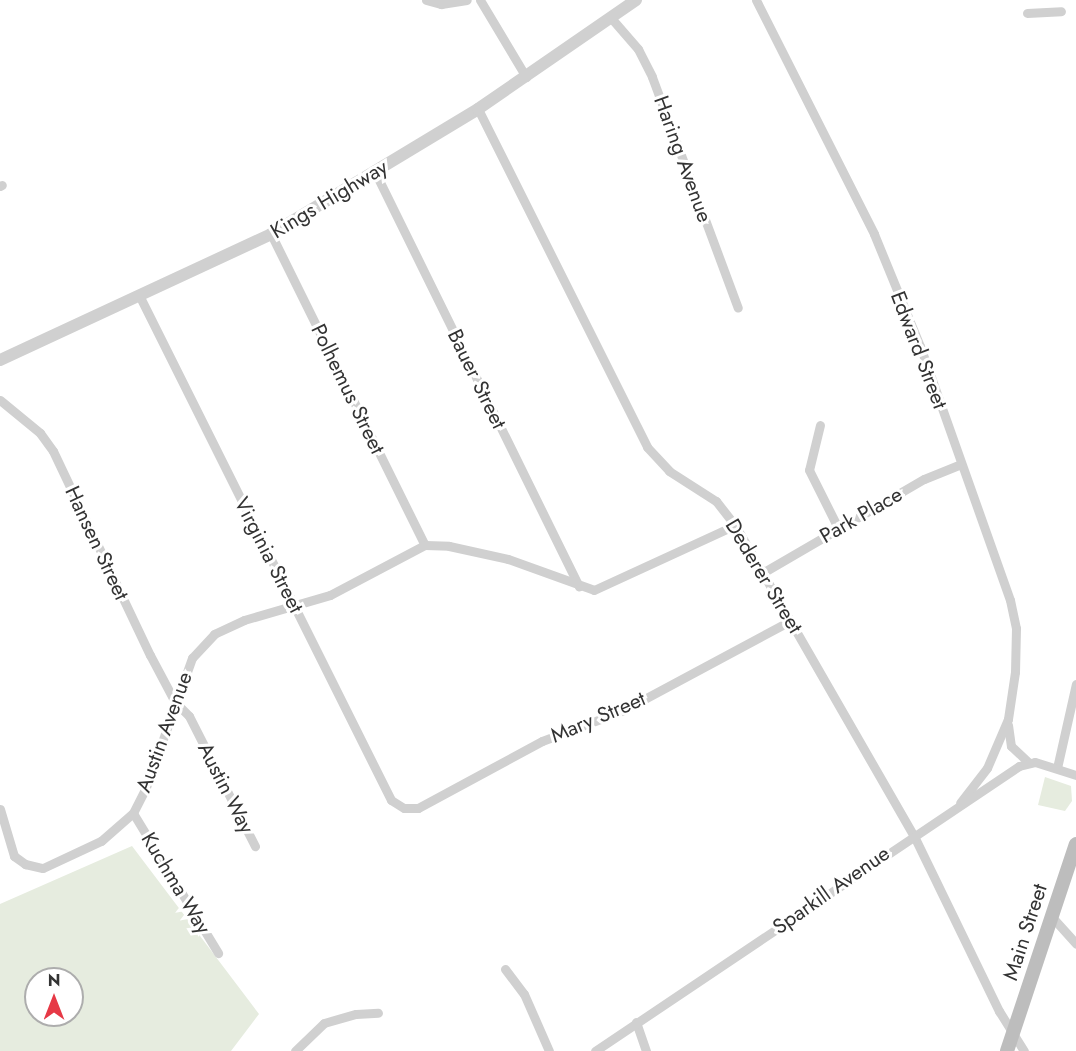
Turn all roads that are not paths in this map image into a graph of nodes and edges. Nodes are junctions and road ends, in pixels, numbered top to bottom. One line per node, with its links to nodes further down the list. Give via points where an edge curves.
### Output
1 (426, 0): 2 (street, via 441,4)
2 (466, 0)
3 (480, 0): 11 (street)
4 (636, 0): 10 (street, Kings Highway)
5 (756, 0): 20 (street, Edward Street, via 874,234 920,346)
6 (1044, 0): 8 (street)
7 (1061, 11): 8 (street)
8 (1044, 12): 9 (street)
9 (1027, 13)
10 (612, 19): 11 (street, Kings Highway); 16 (street, Haring Avenue, via 638,49 652,77)
11 (526, 77): 12 (street, Kings Highway)
12 (478, 109): 13 (street, Kings Highway); 21 (street, Dederer Street, via 647,447 669,471 716,501)
13 (375, 172): 14 (street, Kings Highway); 25 (street, Bauer Street)
14 (271, 234): 15 (street, Kings Highway); 23 (street, Polhemus Street)
15 (140, 297): 17 (street, Kings Highway); 26 (street, Virginia Street)
16 (738, 308)
17 (0, 360)
18 (0, 400): 29 (street, Hansen Street, via 40,433 53,451)
19 (820, 425): 22 (street, via 809,470)
20 (961, 464): 22 (street, Park Place, via 924,479); 30 (street, Edward Street, via 999,567 1016,628)
21 (735, 525): 24 (street, Dederer Street); 25 (street, via 608,585 594,590)
22 (838, 528): 24 (street, Park Place)
23 (425, 545): 25 (street, via 449,546 508,559); 26 (street, Austin Avenue, via 330,595)
24 (764, 572): 27 (street, Dederer Street)
25 (579, 586)
26 (294, 605): 29 (street, Austin Avenue, via 214,634 192,657); 35 (street, Virginia Street, via 391,800)
27 (790, 621): 35 (street, Mary Street, via 622,711 542,741 418,808); 38 (street, Dederer Street)
28 (1076, 684): 32 (street)
29 (175, 702): 37 (street, Austin Avenue); 41 (street, Austin Way, via 189,716)
30 (1008, 719): 31 (street, via 1011,746); 34 (street, via 987,768)
31 (1028, 762): 32 (street); 34 (street, Sparkill Avenue)
32 (1057, 768): 33 (street)
33 (1076, 775)
34 (960, 803): 38 (street, Sparkill Avenue)
35 (404, 808)
36 (0, 809): 39 (street)
37 (133, 813): 39 (street, Austin Avenue, via 101,842 43,868 25,864); 44 (street, Kuchma Way)
38 (913, 834): 47 (street, Sparkill Avenue); 48 (street, Dederer Street)
39 (4, 843)
40 (1076, 844): 42 (main road, Main Street)
41 (255, 846)
42 (1052, 917): 43 (street); 48 (main road, Main Street)
43 (1076, 945)
44 (218, 953)
45 (505, 969): 50 (street, via 524,994)
46 (378, 1013): 49 (street, via 356,1014 324,1023)
47 (636, 1022): 51 (street, Sparkill Avenue); 52 (street)
48 (1013, 1033): 53 (main road, Main Street); 54 (street, Dederer Street)
49 (295, 1051)
50 (549, 1051)
51 (595, 1051)
52 (646, 1051)
53 (1006, 1051)
54 (1024, 1051)

